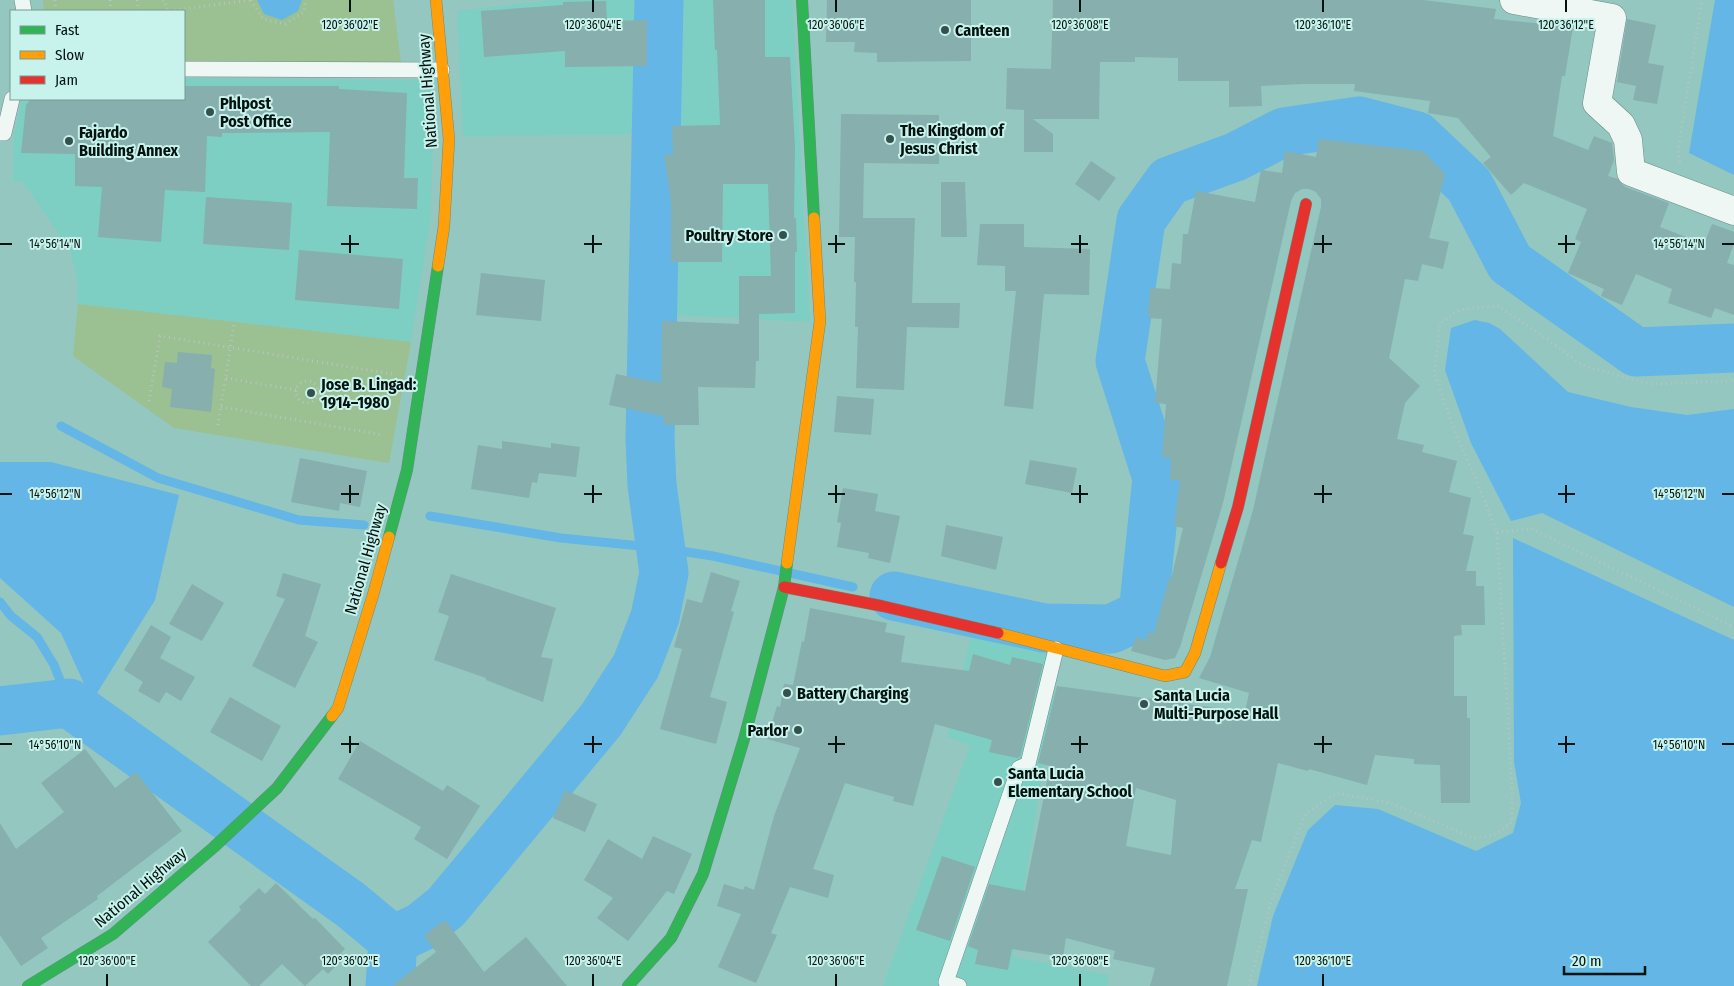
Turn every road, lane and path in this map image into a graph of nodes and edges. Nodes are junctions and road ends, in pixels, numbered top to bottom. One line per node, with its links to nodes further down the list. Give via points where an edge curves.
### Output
1 (252, 0): 2 (path, via 263,19 285,24 304,12); 7 (path)
2 (306, 0)
3 (436, 0): 9 (street, National Highway)
4 (802, 0): 28 (street, via 820,320)
5 (1514, 0): 12 (street, via 1612,18 1597,102 1621,125 1628,140 1632,172)
6 (1702, 0): 12 (path, via 1678,151)
7 (175, 10)
8 (185, 69): 9 (lane)
9 (442, 70): 31 (street, National Highway, via 449,138 444,226 407,470 338,708 277,788 214,847 113,934)
10 (12, 100): 11 (lane, via 4,133)
11 (0, 133)
12 (1684, 192): 14 (street)
13 (1306, 204): 30 (street, via 1238,506 1195,653 1185,672 1166,676)
14 (1734, 210)
15 (234, 326): 16 (path)
16 (230, 348): 17 (path); 18 (path); 22 (path, via 160,336)
17 (393, 374)
18 (226, 378): 20 (path); 24 (path)
19 (1734, 381): 27 (path, via 1649,384 1582,365 1498,306 1459,310 1440,324 1434,374)
20 (297, 390): 21 (path, via 304,381 314,383); 21 (path, via 296,396 301,402 317,400)
21 (318, 394): 23 (path)
22 (149, 401)
23 (388, 406)
24 (221, 408): 25 (path); 26 (path)
25 (218, 426)
26 (383, 435)
27 (1498, 532): 29 (path, via 1532,529); 34 (path, via 1512,822 1494,835 1474,838 1390,803 1337,794 1329,798 1306,813 1273,895)
28 (784, 584): 30 (street); 32 (street, via 744,739 703,874 672,938)
29 (1734, 627)
30 (1056, 649): 33 (lane, via 1028,764 1019,768 946,982)
31 (28, 986)
32 (628, 986)
33 (959, 986)
34 (1249, 986)

